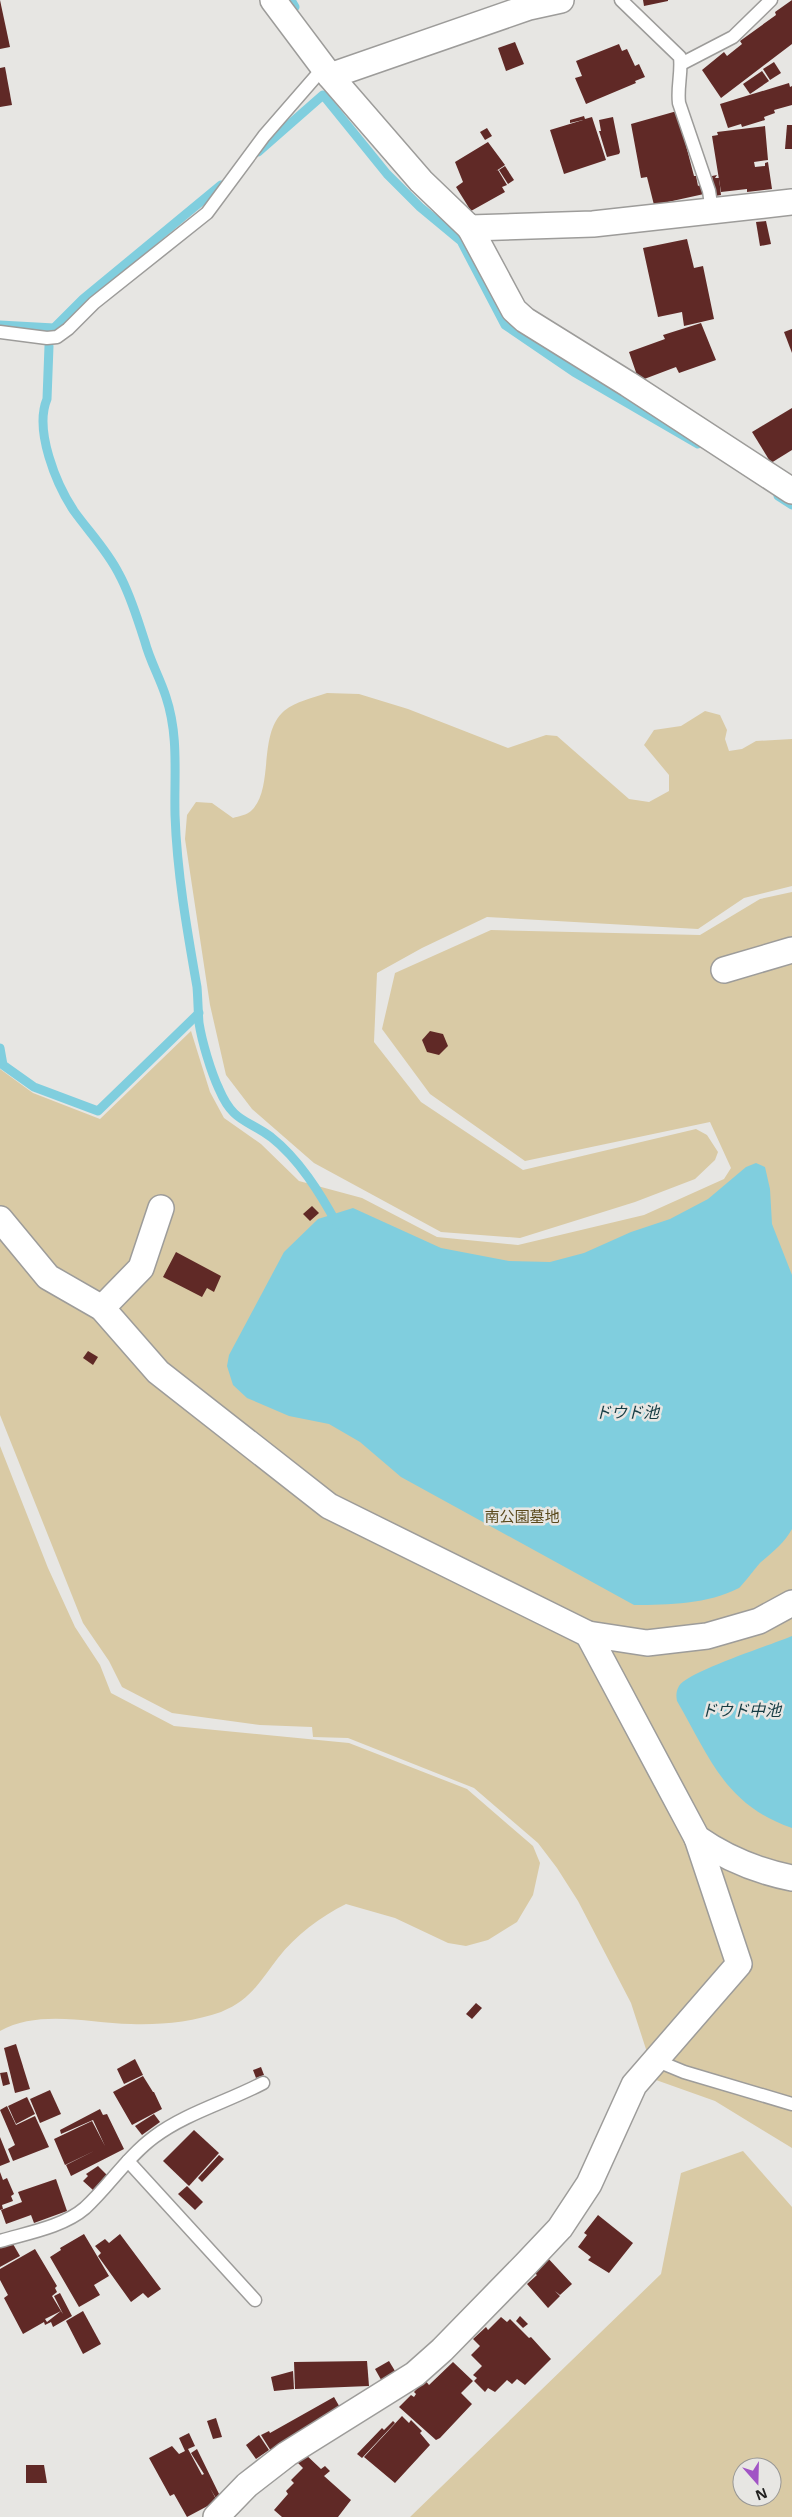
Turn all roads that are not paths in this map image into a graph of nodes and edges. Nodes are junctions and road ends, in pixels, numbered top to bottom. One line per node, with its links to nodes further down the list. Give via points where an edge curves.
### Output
1 (273, 0): 6 (street)
2 (561, 0): 6 (street, via 529,7)
3 (621, 0): 5 (lane, via 680,57)
4 (771, 0): 5 (lane, via 734,37)
5 (681, 64): 8 (lane, via 677,88 679,103 709,191)
6 (327, 72): 9 (street, via 420,181); 10 (lane, via 264,136 207,213 94,304 68,329 57,337 47,338)
7 (792, 202): 8 (street)
8 (712, 211): 9 (street, via 593,224)
9 (470, 228): 11 (street, via 514,310 524,320)
10 (0, 332)
11 (792, 492)
12 (792, 950): 13 (street)
13 (724, 970)
14 (161, 1208): 16 (street, via 141,1268)
15 (0, 1219): 16 (street, via 48,1277)
16 (102, 1308): 18 (street, via 158,1372 329,1506)
17 (792, 1602): 18 (street, via 759,1621 707,1636 647,1643)
18 (588, 1634): 19 (street)
19 (697, 1838): 20 (street, via 718,1854 761,1872); 21 (street, via 739,1964)
20 (792, 1878)
21 (655, 2060): 23 (lane, via 684,2072); 27 (street, via 634,2085 589,2184 560,2228 526,2264 415,2374 287,2454 247,2485)
22 (263, 2084): 24 (lane, via 155,2136)
23 (792, 2104)
24 (128, 2161): 25 (lane, via 84,2208 51,2225); 26 (lane)
25 (0, 2241)
26 (255, 2300)
27 (216, 2517)

